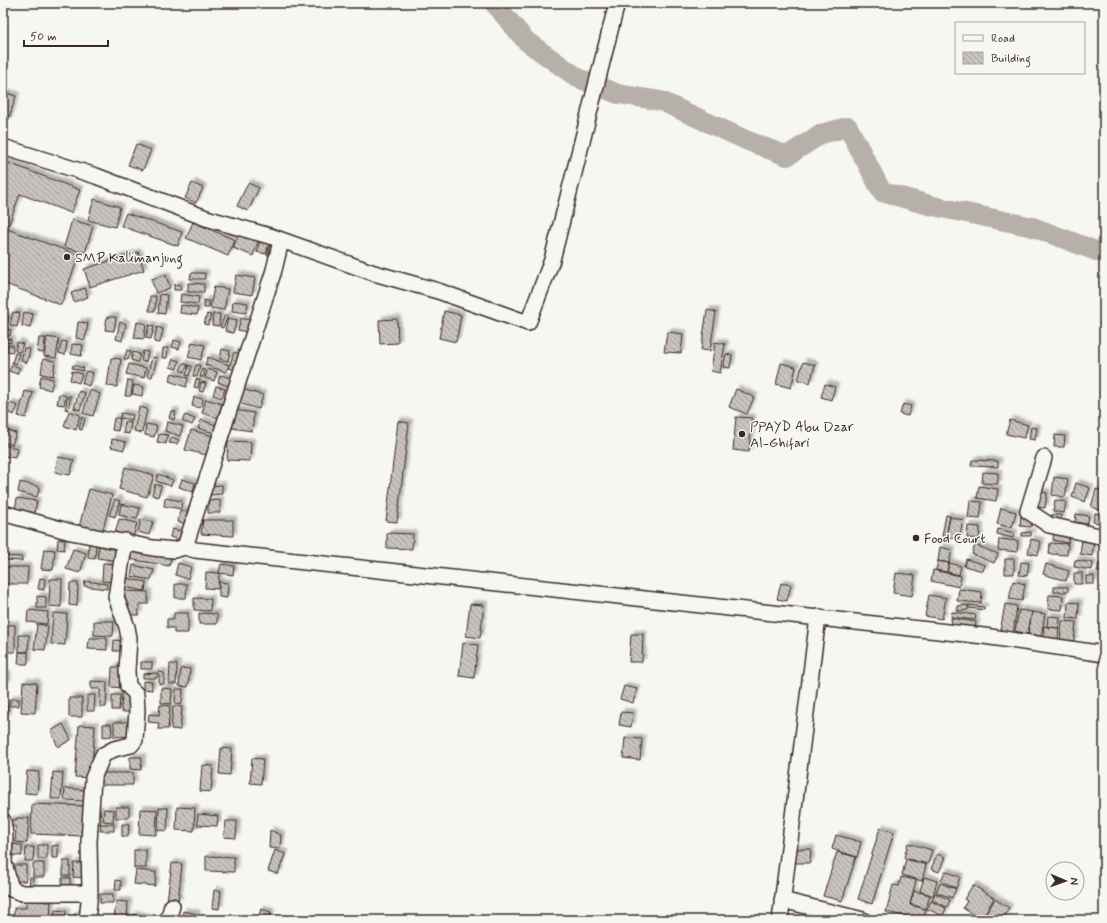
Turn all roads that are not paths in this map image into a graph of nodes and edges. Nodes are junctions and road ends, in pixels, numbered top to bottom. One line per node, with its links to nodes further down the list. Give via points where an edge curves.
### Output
1 (617, 3): 3 (street, via 552,260 528,323 438,291 374,273)
2 (3, 147): 3 (street, via 103,179 206,218)
3 (281, 241): 8 (street, via 274,270)
4 (1044, 460): 6 (street, via 1028,511 1049,525)
5 (3, 513): 7 (street, via 71,532)
6 (1104, 538)
7 (125, 541): 8 (street, via 174,550); 12 (street, via 116,597 129,638 127,671 128,686 136,694 135,740 131,745 108,751 103,755 93,778 89,842)
8 (185, 547): 9 (street, via 478,582)
9 (818, 618): 10 (street, via 984,636); 13 (street)
10 (1104, 654)
11 (3, 821): 12 (street, via 6,834 4,862 11,889 22,893)
12 (90, 893): 14 (street)
13 (782, 900): 15 (street); 16 (street)
14 (87, 920)
15 (780, 920)
16 (863, 920)

